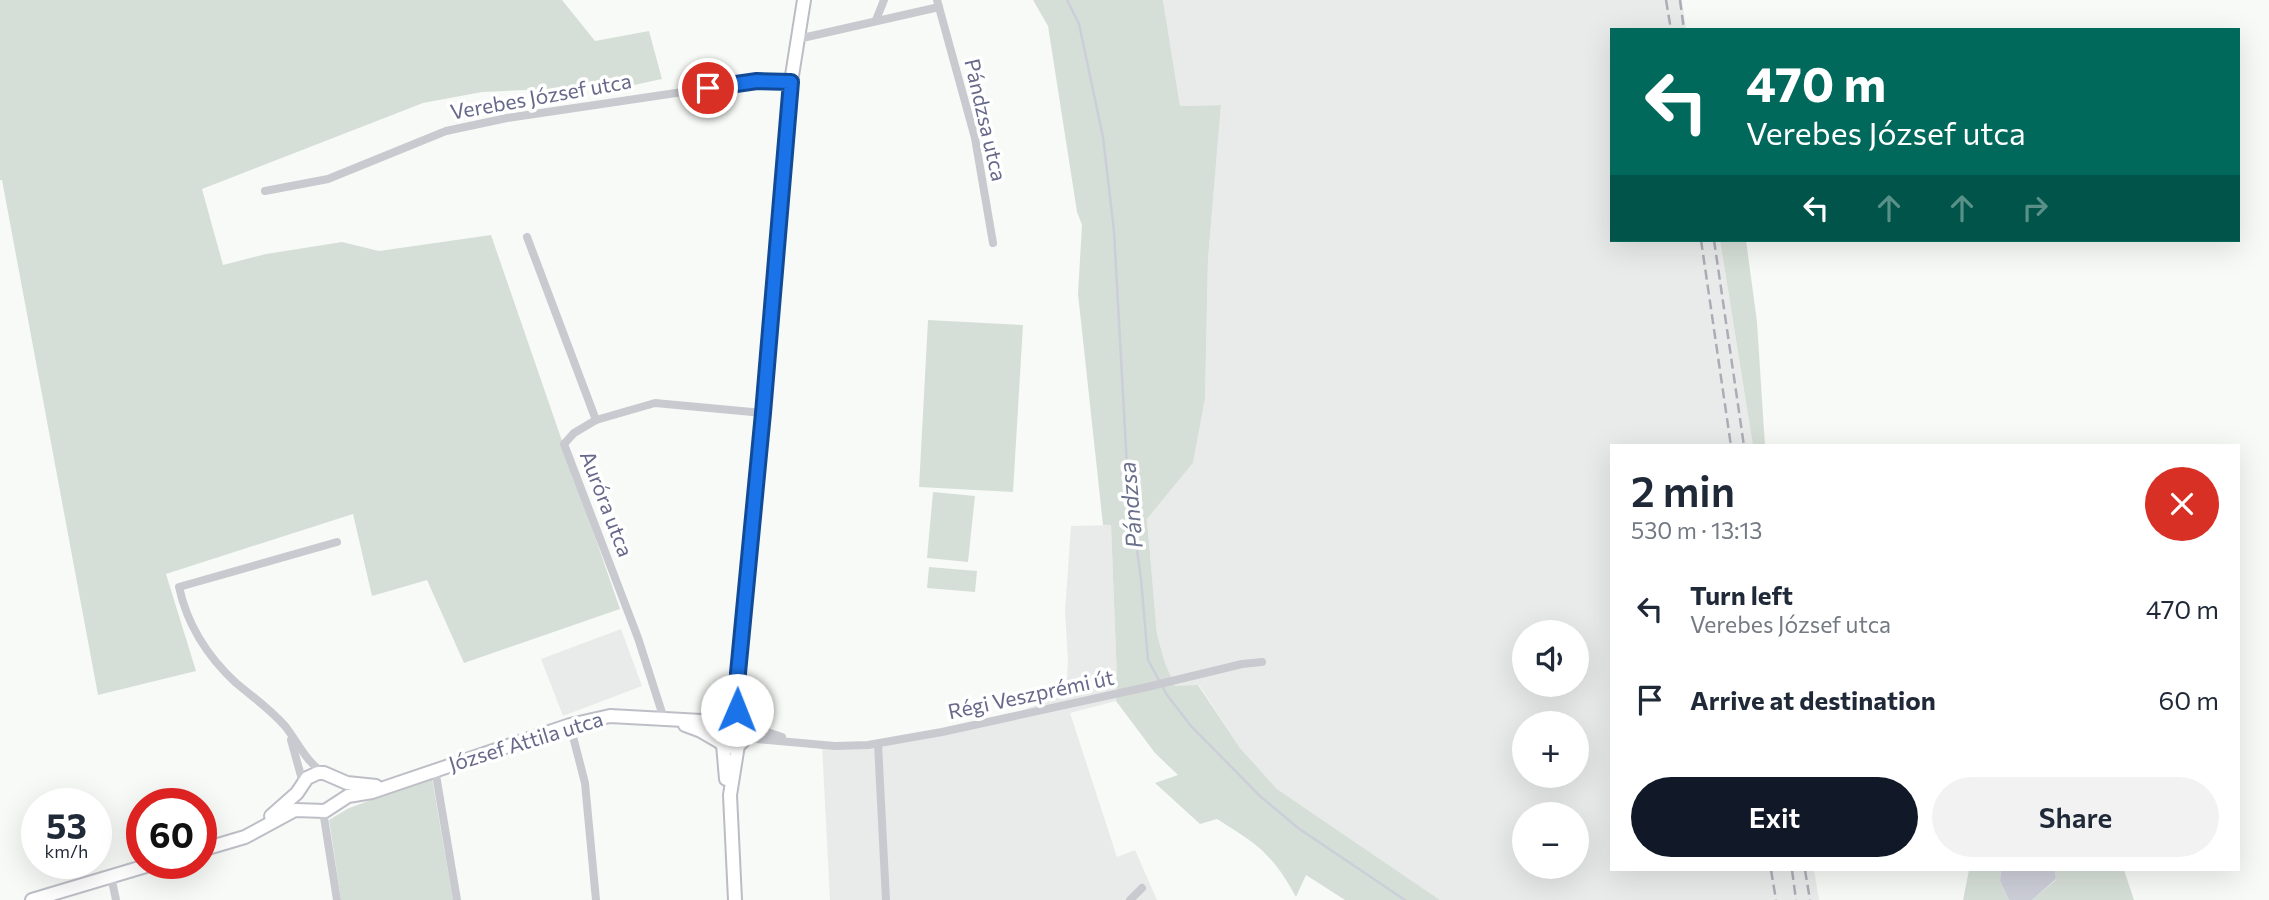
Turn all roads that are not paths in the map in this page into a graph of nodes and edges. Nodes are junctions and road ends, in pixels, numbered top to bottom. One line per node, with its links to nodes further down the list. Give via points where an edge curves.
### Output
1 (804, 0): 5 (main road)
2 (884, 0): 4 (street)
3 (938, 3): 4 (street, Pándzsa utca); 9 (street, Pándzsa utca, via 975,138)
4 (876, 20): 5 (street, Pándzsa utca)
5 (798, 39): 6 (main road)
6 (791, 82): 7 (street, Verebes József utca, via 757,81 482,123 446,131 328,178); 10 (main road)
7 (265, 191)
8 (527, 237): 11 (street, Auróra utca)
9 (993, 243)
10 (763, 413): 11 (street, via 655,402); 14 (main road)
11 (596, 420): 15 (street, Auróra utca, via 564,444)
12 (337, 542): 19 (street, via 179,587 192,625 215,662)
13 (1262, 662): 23 (street, Régi Veszprémi út)
14 (738, 673): 16 (main road); 17 (main road, via 737,710)
15 (664, 719): 16 (main road, József Attila utca); 18 (main road, József Attila utca, via 610,716); 21 (main road, József Attila utca)
16 (722, 720): 17 (main road, via 732,717); 21 (main road, via 716,730)
17 (742, 722): 20 (main road, via 746,732); 22 (street, Régi Veszprémi út)
18 (570, 725): 24 (main road, József Attila utca); 39 (street, via 585,783)
19 (286, 728): 25 (street, via 313,764); 26 (street)
20 (741, 742): 21 (main road, via 731,747); 22 (street, Régi Veszprémi út); 28 (main road)
21 (722, 743): 28 (main road)
22 (805, 743): 23 (street, Régi Veszprémi út, via 835,747)
23 (878, 744): 41 (street)
24 (435, 769): 27 (main road, József Attila utca); 38 (street)
25 (329, 775): 26 (main road, via 312,775); 27 (main road, via 359,785); 29 (main road, via 340,790)
26 (302, 785): 29 (main road, via 303,801); 30 (main road)
27 (390, 785): 29 (main road, József Attila utca, via 348,796)
28 (730, 795): 40 (main road)
29 (324, 809): 30 (main road, via 288,813); 37 (street)
30 (250, 834): 31 (main road)
31 (217, 845)
32 (101, 879): 35 (main road)
33 (112, 879): 36 (street)
34 (1142, 888): 42 (street)
35 (33, 900)
36 (116, 900)
37 (337, 900)
38 (457, 900)
39 (596, 900)
40 (735, 900)
41 (887, 900)
42 (1130, 900)

